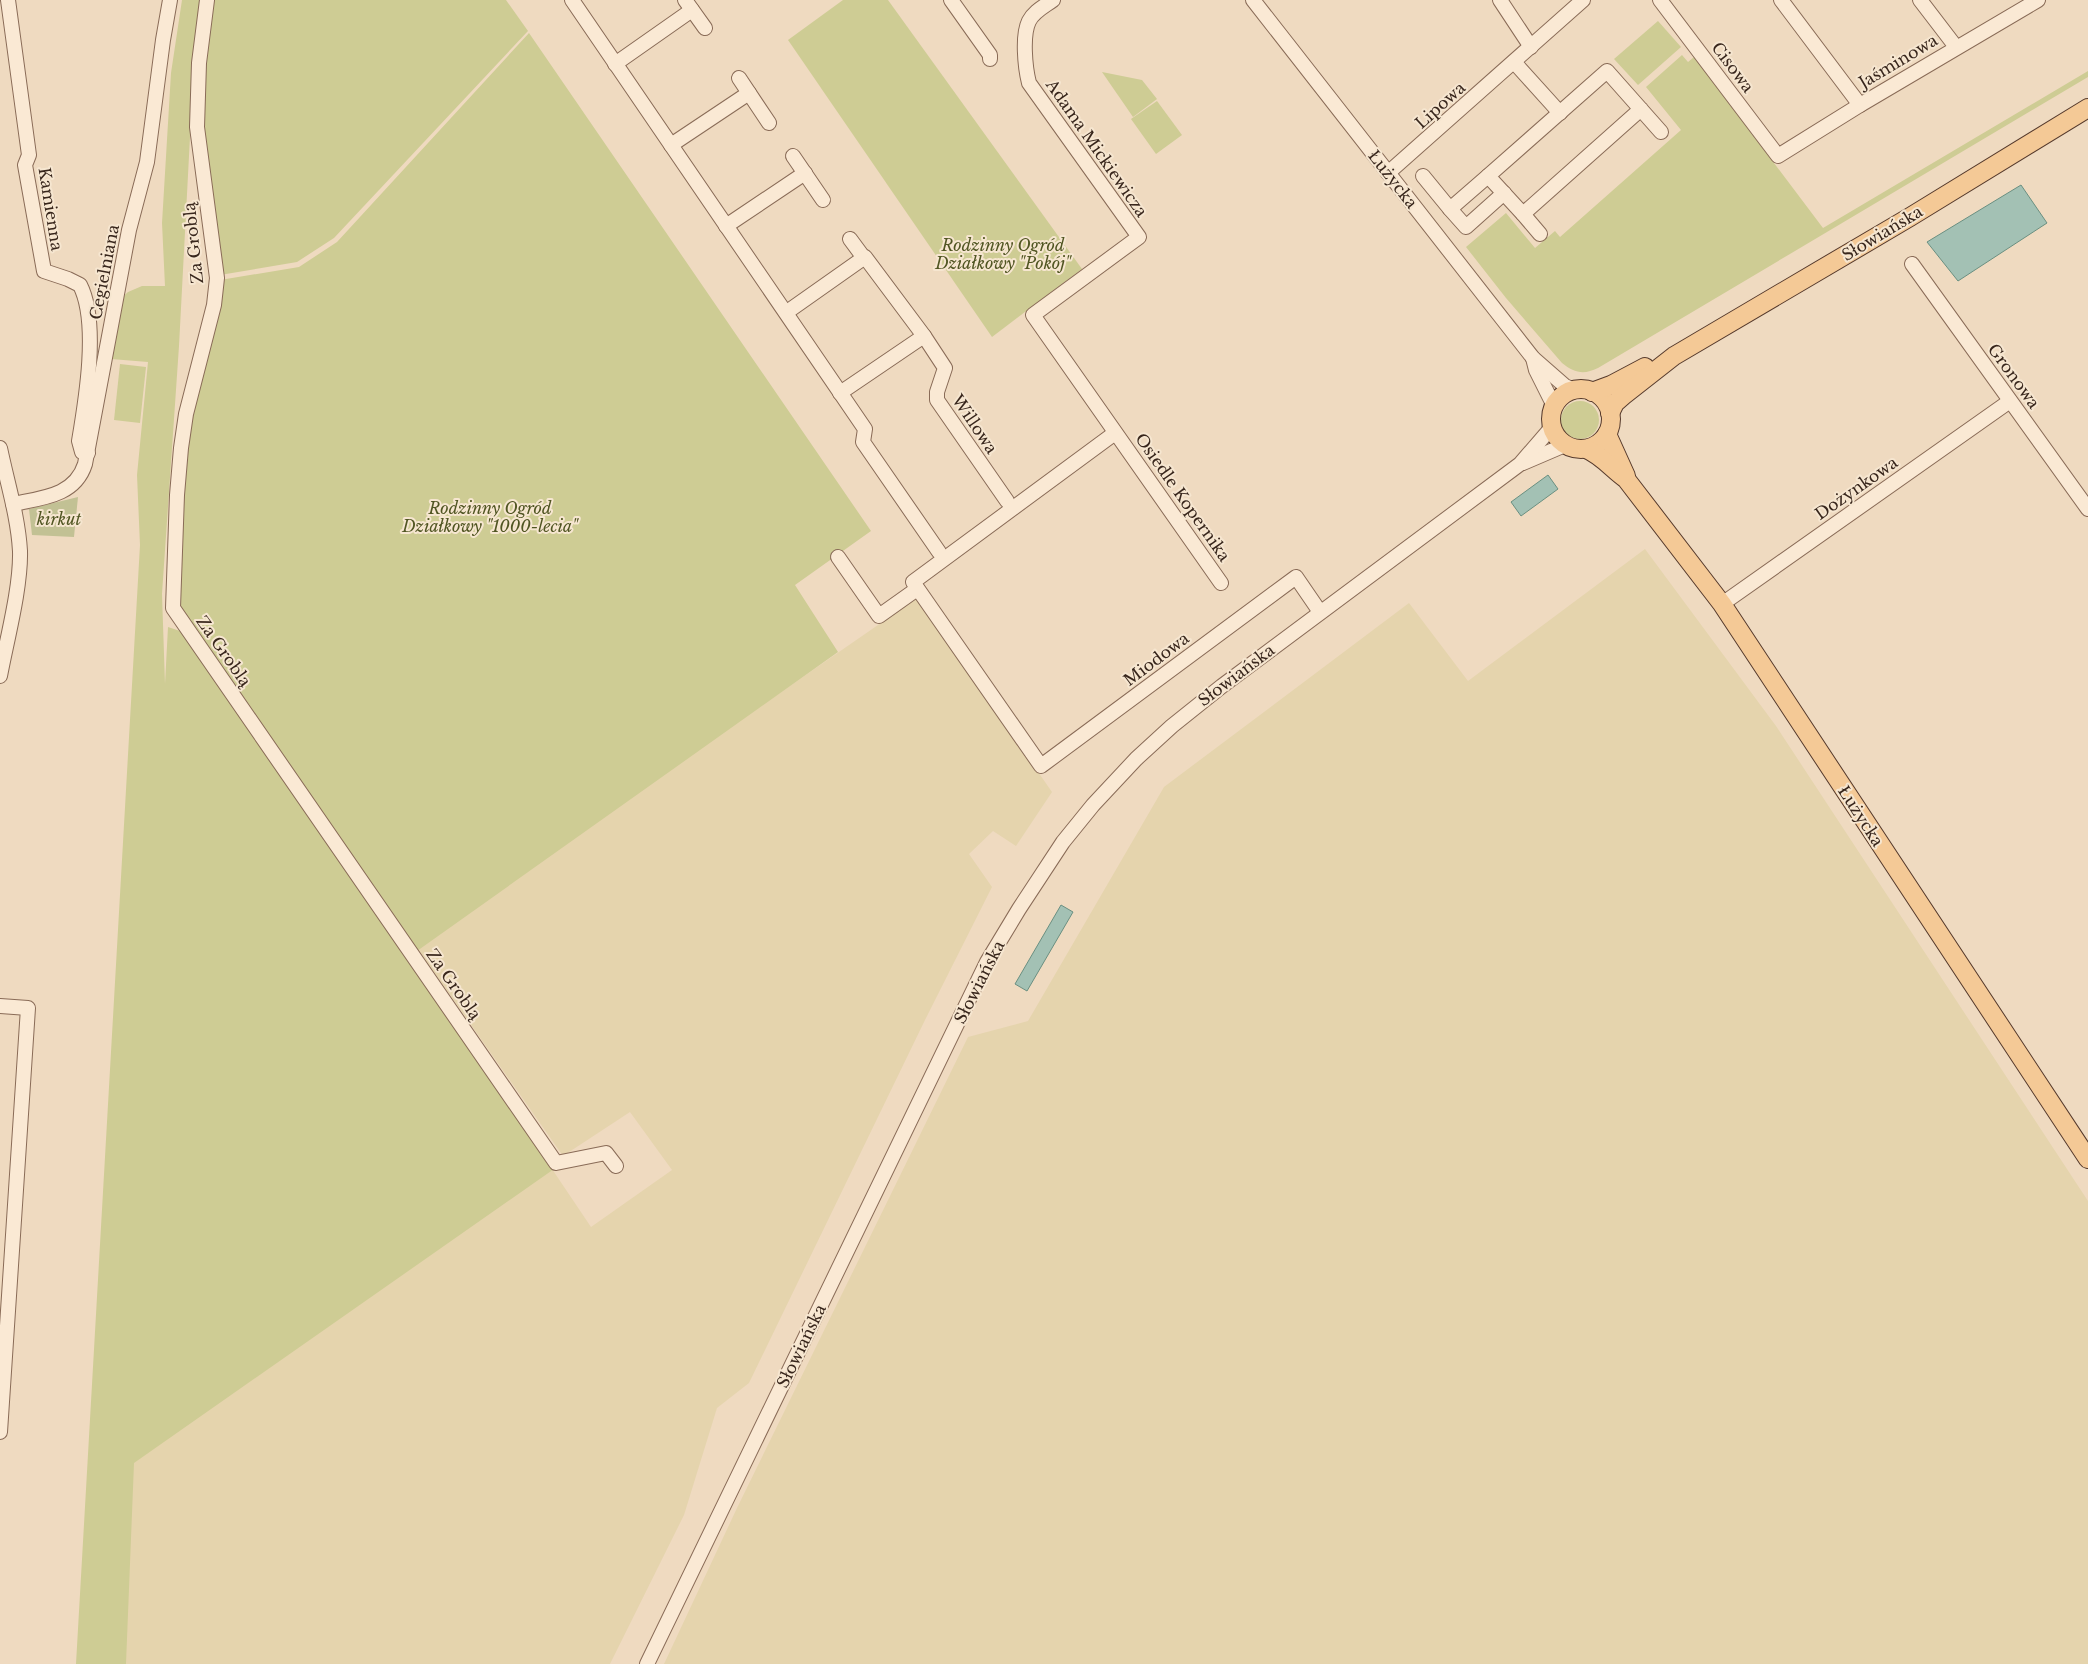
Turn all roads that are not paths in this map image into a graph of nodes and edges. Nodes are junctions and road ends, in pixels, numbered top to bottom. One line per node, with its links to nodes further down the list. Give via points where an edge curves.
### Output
1 (8, 0): 62 (street, Kamienna, via 29,155 25,164 44,271 80,285 88,315 88,368 79,440 82,452)
2 (170, 0): 62 (street, Cegielniana, via 147,162 129,230)
3 (207, 0): 77 (street, Za Groblą, via 199,63 197,127 217,278 214,305 186,414 181,448 173,608 556,1163 606,1153)
4 (572, 0): 20 (street)
5 (952, 0): 18 (street)
6 (1053, 0): 42 (street, Adama Mickiewicza, via 1034,13 1029,21 1025,70 1029,83)
7 (1253, 0): 33 (street, Łużycka)
8 (1500, 0): 16 (street)
9 (1583, 0): 16 (street, Lipowa)
10 (1660, 0): 31 (street, Cisowa)
11 (1781, 0): 23 (street)
12 (1920, 0): 17 (street)
13 (2038, 0): 17 (street, Jaśminowa)
14 (689, 5): 15 (street); 20 (street)
15 (705, 28)
16 (1531, 47): 19 (street, Lipowa)
17 (1956, 48): 23 (street, Jaśminowa)
18 (990, 59)
19 (1514, 62): 26 (street); 33 (street, Lipowa)
20 (616, 64): 29 (street)
21 (739, 78): 22 (street)
22 (749, 93): 27 (street); 29 (street)
23 (1860, 104): 31 (street, Jaśminowa)
24 (2088, 108): 48 (main road, Słowiańska)
25 (1641, 109): 26 (street, via 1607,71); 28 (street); 39 (street)
26 (1560, 113): 35 (street)
27 (770, 123)
28 (1661, 132)
29 (671, 145): 40 (street)
30 (793, 156): 32 (street)
31 (1778, 156)
32 (805, 173): 37 (street); 40 (street)
33 (1388, 174): 49 (street, Łużycka)
34 (1423, 176): 38 (street)
35 (1488, 176): 36 (street); 38 (street)
36 (1504, 194): 38 (street, via 1466,227); 39 (street)
37 (823, 200)
38 (1450, 210)
39 (1522, 214): 41 (street)
40 (726, 226): 46 (street)
41 (1540, 234)
42 (1138, 238): 57 (street, Osiedle Kopernika, via 1033,315)
43 (850, 239): 44 (street)
44 (864, 258): 46 (street); 47 (street)
45 (1912, 264): 53 (street, Gronowa)
46 (787, 312): 52 (street)
47 (924, 336): 52 (street); 65 (street, Willowa, via 945,368 937,392 938,400)
48 (1674, 356): 51 (main road, Słowiańska, via 1658,360); 55 (main road, Słowiańska, via 1615,403)
49 (1533, 358): 50 (street, Łużycka); 54 (street, Łużycka)
50 (1574, 390): 51 (main road); 54 (main road)
51 (1592, 392): 55 (main road, via 1604,400)
52 (840, 393): 68 (street, via 865,429 863,442)
53 (2010, 401): 67 (street, Gronowa); 72 (street, Dożynkowa)
54 (1554, 406): 56 (main road)
55 (1610, 413): 58 (main road)
56 (1552, 427): 59 (main road); 63 (street, Słowiańska)
57 (1115, 433): 70 (street, Osiedle Kopernika); 71 (street, Osiedle Kopernika, via 913,582)
58 (1607, 434): 61 (main road, via 1598,444); 64 (main road, Łużycka)
59 (1565, 445): 61 (main road); 63 (street, Słowiańska)
60 (0, 448): 66 (street)
61 (1586, 449): 64 (main road, Łużycka)
62 (88, 453): 66 (street, Cegielniana, via 83,471 71,487 51,496)
63 (1520, 464): 73 (street, Słowiańska)
64 (1626, 479): 72 (main road, Łużycka)
65 (1007, 501)
66 (13, 504): 74 (street, via 19,560)
67 (2088, 509)
68 (939, 552)
69 (838, 557): 71 (street, via 879,616)
70 (1221, 582)
71 (917, 589): 73 (street, Miodowa, via 1042,766 1296,577)
72 (1722, 604): 76 (main road, Łużycka)
73 (1320, 612): 80 (street, Słowiańska, via 1194,707 1136,759 1078,823 1036,881 987,962)
74 (0, 676)
75 (0, 1006): 78 (street, via 28,1008)
76 (2088, 1159)
77 (616, 1166)
78 (4, 1332): 79 (street)
79 (0, 1432)
80 (647, 1664)

